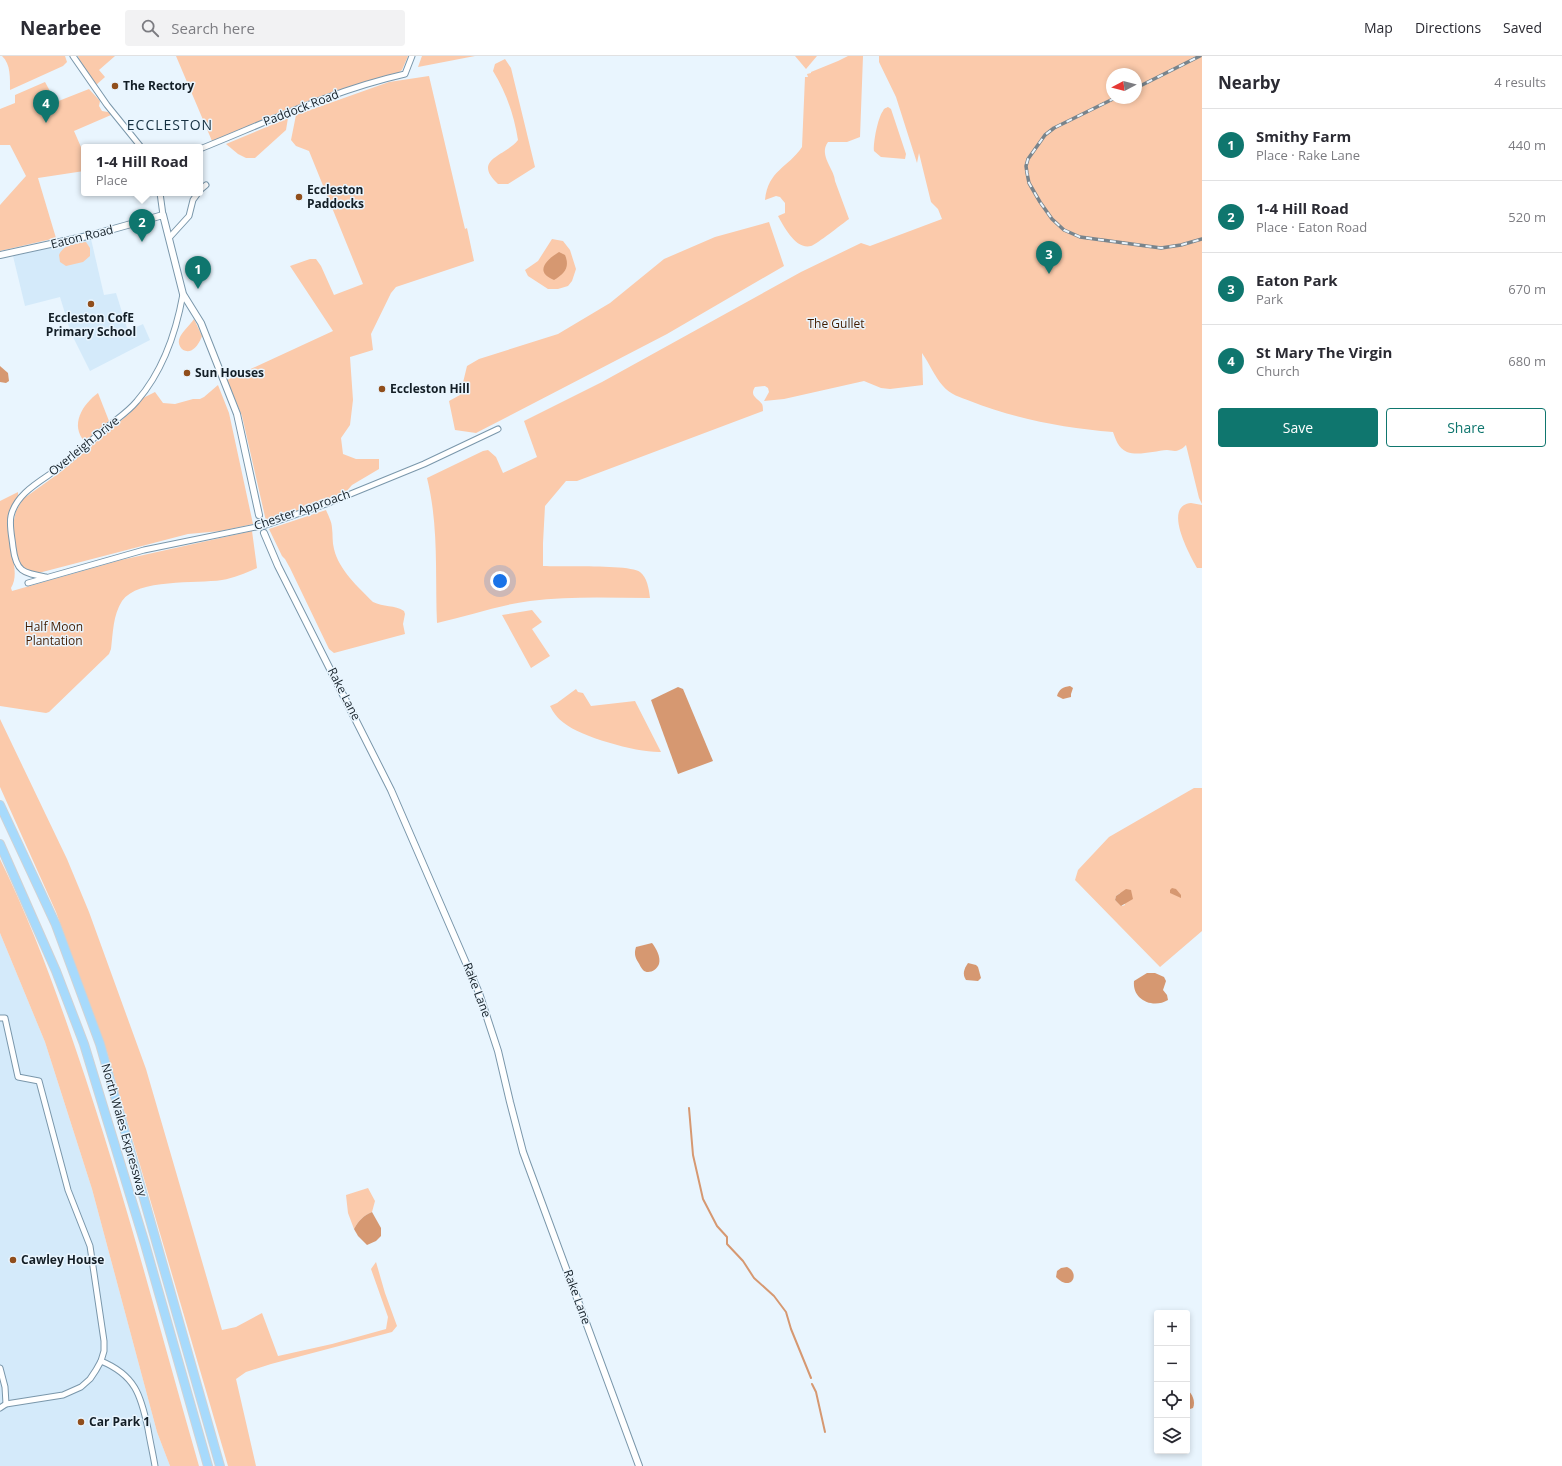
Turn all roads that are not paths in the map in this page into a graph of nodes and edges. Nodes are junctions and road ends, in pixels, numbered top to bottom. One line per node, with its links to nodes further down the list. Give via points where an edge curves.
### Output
1 (73, 56): 3 (street, via 107,105)
2 (412, 56): 4 (street, Paddock Road, via 405,74 331,96)
3 (139, 144)
4 (203, 148)
5 (206, 185): 6 (street)
6 (203, 188)
7 (160, 196): 9 (street)
8 (196, 196): 10 (street, via 189,216)
9 (163, 215): 10 (street); 11 (street, Eaton Road, via 92,235)
10 (169, 238): 12 (street)
11 (0, 255)
12 (183, 294): 14 (street, via 201,323 237,414); 16 (street, Overleigh Drive, via 176,330 158,370 137,401 57,470 30,487 10,516 17,565 22,571 32,575)
13 (498, 429): 16 (street, Chester Approach, via 338,500 266,525 144,550)
14 (259, 515)
15 (264, 533): 28 (street, Rake Lane, via 278,566 391,790 481,997 498,1051 523,1152)
16 (49, 577): 17 (street, Chester Approach)
17 (28, 583)
18 (0, 805): 27 (highway, North Wales Expressway, via 56,925 100,1044)
19 (0, 844): 26 (highway, North Wales Expressway, via 56,971 84,1044 145,1244)
20 (0, 1018): 21 (street, via 5,1018 18,1077 39,1081 68,1190 90,1246 104,1341)
21 (101, 1361): 23 (street, via 90,1379 63,1396); 25 (street, via 114,1366 124,1374 137,1390 144,1407)
22 (0, 1368): 23 (street)
23 (6, 1404): 24 (street)
24 (0, 1408)
25 (154, 1466)
26 (208, 1466)
27 (220, 1466)
28 (639, 1466)

